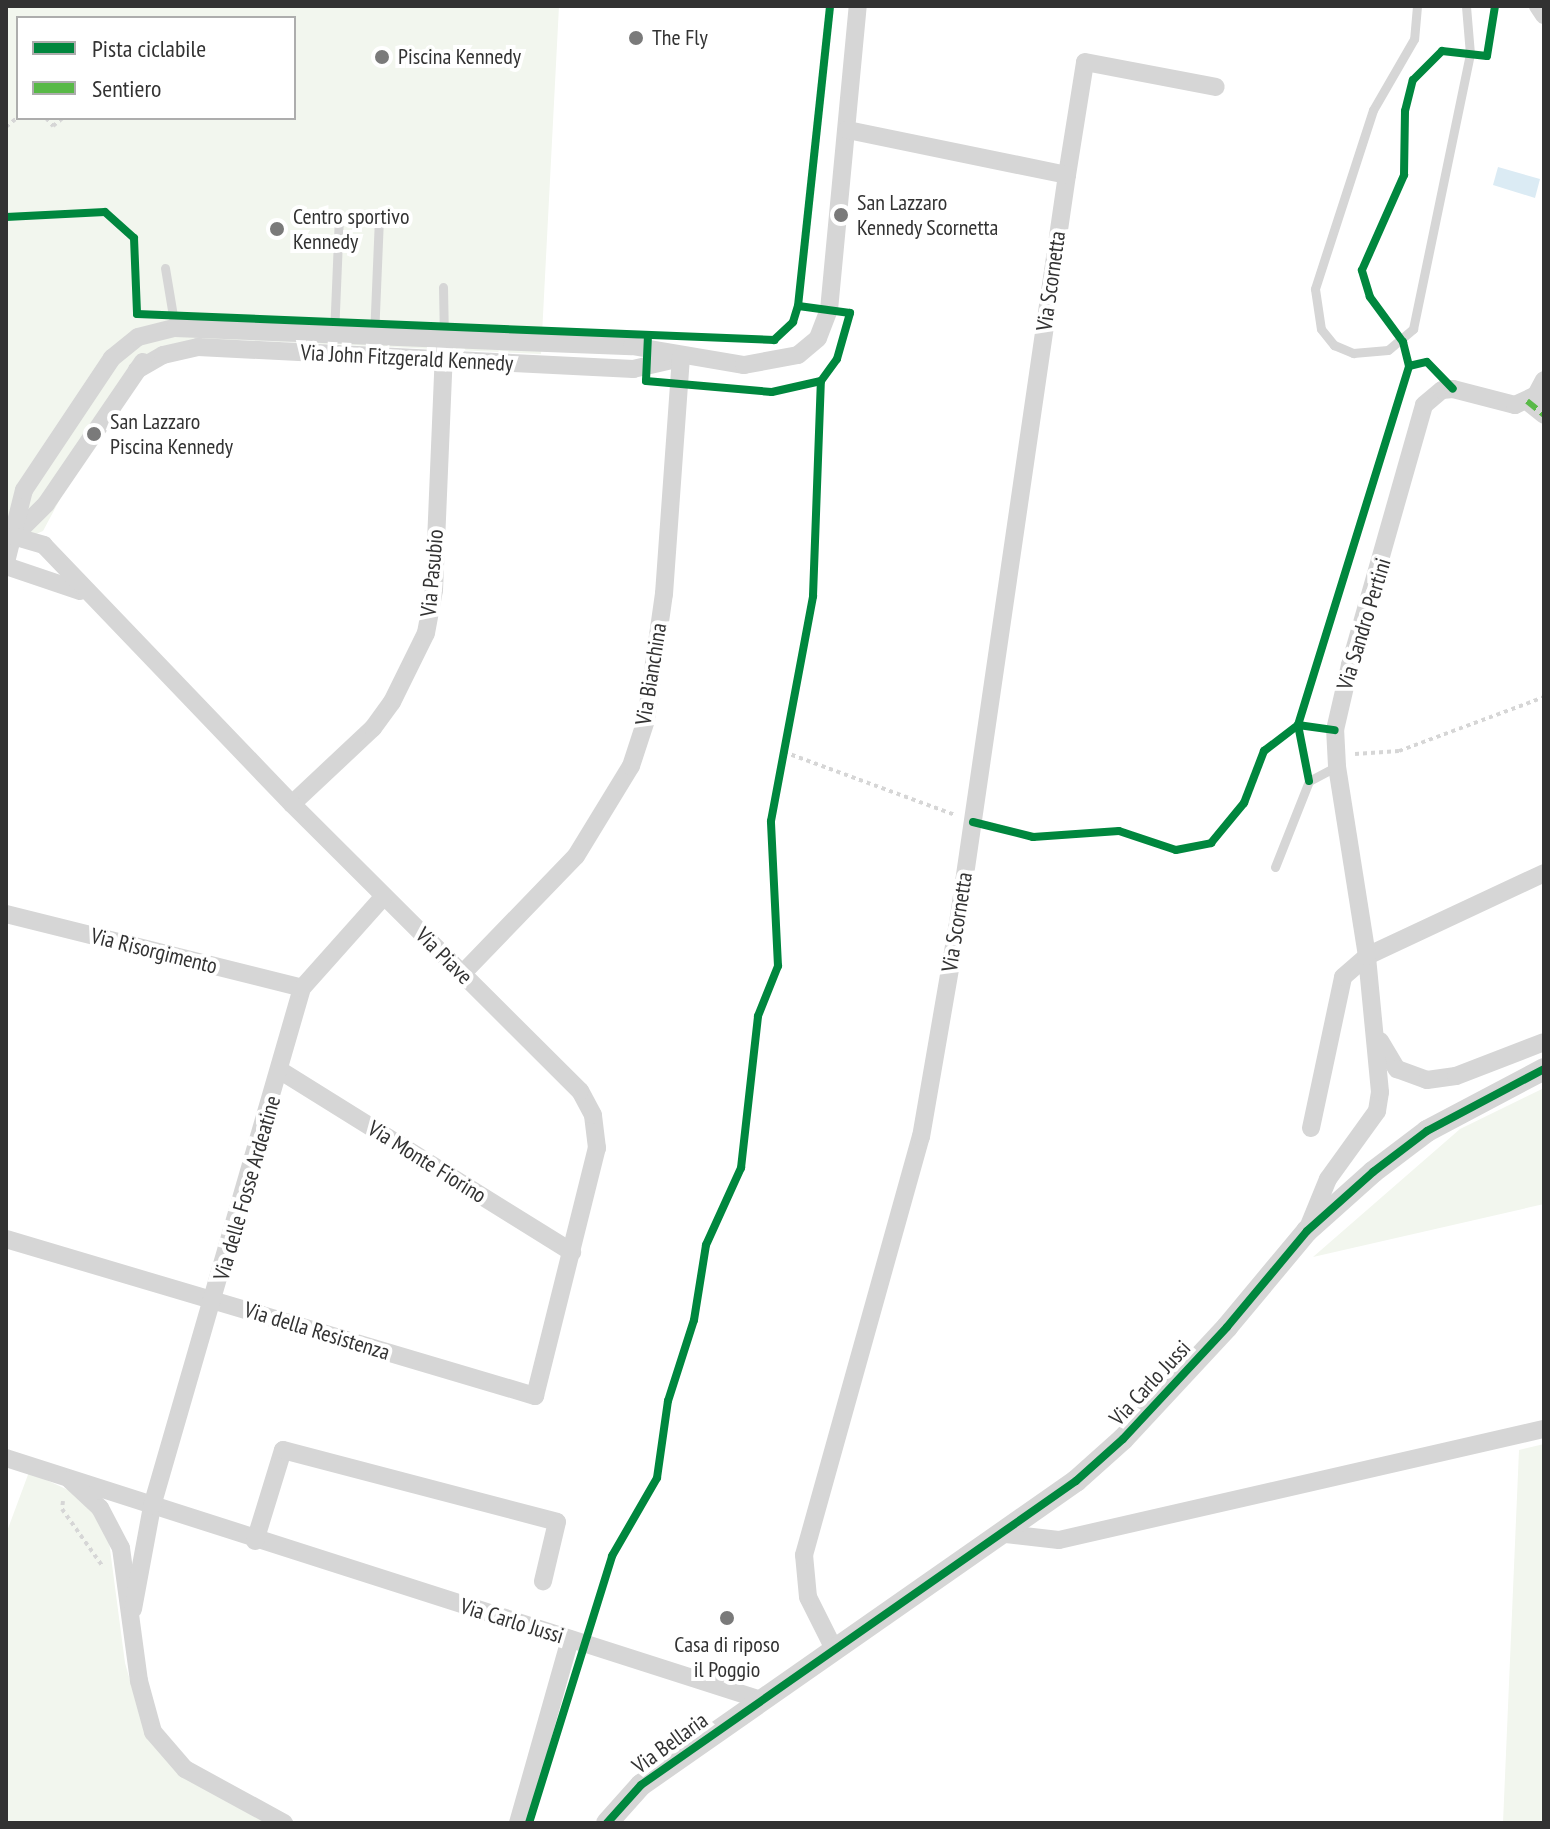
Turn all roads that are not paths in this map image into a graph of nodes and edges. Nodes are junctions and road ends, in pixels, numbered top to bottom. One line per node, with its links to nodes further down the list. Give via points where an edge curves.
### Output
1 (858, 6): 7 (street, Via John Fitzgerald Kennedy)
2 (1417, 6): 3 (lane, via 1414,39 1373,110 1315,289 1321,329 1334,345 1353,353 1388,350 1413,329 1470,54)
3 (1466, 6)
4 (1538, 6): 5 (street)
5 (1544, 15)
6 (1216, 87): 8 (street, Via Scornetta, via 1085,62)
7 (847, 130): 8 (street); 17 (street, Via John Fitzgerald Kennedy, via 834,281 818,338 798,355 768,364)
8 (1067, 175): 53 (street, Via Scornetta, via 973,822 921,1137 804,1555 808,1597)
9 (339, 218): 14 (lane)
10 (379, 220): 15 (lane)
11 (165, 268): 13 (lane)
12 (443, 287): 16 (lane)
13 (175, 328): 14 (street, Via John Fitzgerald Kennedy); 18 (street); 22 (street, Via John Fitzgerald Kennedy, via 138,337 112,358 24,490)
14 (334, 335): 15 (street, Via John Fitzgerald Kennedy)
15 (374, 337): 16 (street, Via John Fitzgerald Kennedy)
16 (444, 350): 17 (street, Via John Fitzgerald Kennedy, via 632,346); 18 (street, Via John Fitzgerald Kennedy, via 198,347 163,355); 26 (street, Via Pasubio, via 434,590 426,633 398,692 373,728)
17 (681, 358): 32 (street, Via Bianchina, via 664,594 646,720 631,766 576,856)
18 (137, 370): 22 (street, via 46,504)
19 (1544, 380): 20 (street)
20 (1527, 401): 21 (street); 25 (street, Via Sandro Pertini, via 1506,404 1453,389 1442,390 1424,405 1341,697)
21 (1544, 415)
22 (10, 537): 23 (street, Via John Fitzgerald Kennedy); 24 (street, Via Piave, via 44,545)
23 (6, 564): 24 (street, Via Piave)
24 (86, 594): 26 (street, Via Piave)
25 (1336, 761): 27 (lane, via 1309,781); 31 (street, Via Sandro Pertini)
26 (292, 804): 29 (street, Via Piave)
27 (1275, 867)
28 (1544, 873): 31 (street)
29 (384, 896): 32 (street, Via Piave); 33 (street, Via delle Fosse Ardeatine)
30 (6, 914): 33 (street, Via Risorgimento)
31 (1367, 956): 34 (street, Via Sandro Pertini); 38 (street, via 1343,977)
32 (462, 974): 41 (street, Via Piave, via 580,1091 593,1115 597,1148)
33 (302, 988): 37 (street, Via delle Fosse Ardeatine)
34 (1377, 1034): 35 (street, Via Sandro Pertini, via 1397,1069 1427,1080 1456,1076); 39 (street, Via Sandro Pertini, via 1377,1111 1328,1179)
35 (1544, 1042)
36 (1544, 1069): 39 (street, Via Carlo Jussi, via 1427,1131)
37 (281, 1071): 41 (street, Via Monte Fiorino); 42 (street, Via delle Fosse Ardeatine)
38 (1311, 1128)
39 (1307, 1231): 48 (street, Via Carlo Jussi, via 1123,1439)
40 (6, 1239): 42 (street, Via della Resistenza)
41 (572, 1252): 43 (street, Via Piave)
42 (215, 1300): 43 (street, Via della Resistenza); 47 (street, Via delle Fosse Ardeatine)
43 (535, 1396)
44 (1544, 1429): 48 (street, via 1059,1540)
45 (6, 1458): 46 (street, Via Carlo Jussi)
46 (65, 1475): 47 (street, Via Carlo Jussi); 51 (street, Via Carlo Jussi, via 100,1508 121,1548)
47 (152, 1506): 49 (street, Via Carlo Jussi); 51 (street, Via Carlo Jussi)
48 (1006, 1534): 53 (street, Via Carlo Jussi)
49 (255, 1541): 50 (street, via 283,1450 557,1522); 52 (street, Via Carlo Jussi)
50 (543, 1581)
51 (133, 1609): 55 (street, Via Carlo Jussi, via 144,1706 168,1754 185,1769)
52 (570, 1639): 54 (street, Via Carlo Jussi); 56 (street)
53 (835, 1651): 54 (street, Via Carlo Jussi)
54 (761, 1700): 57 (street, Via Bellaria, via 641,1785)
55 (284, 1823)
56 (518, 1823)
57 (607, 1823)

